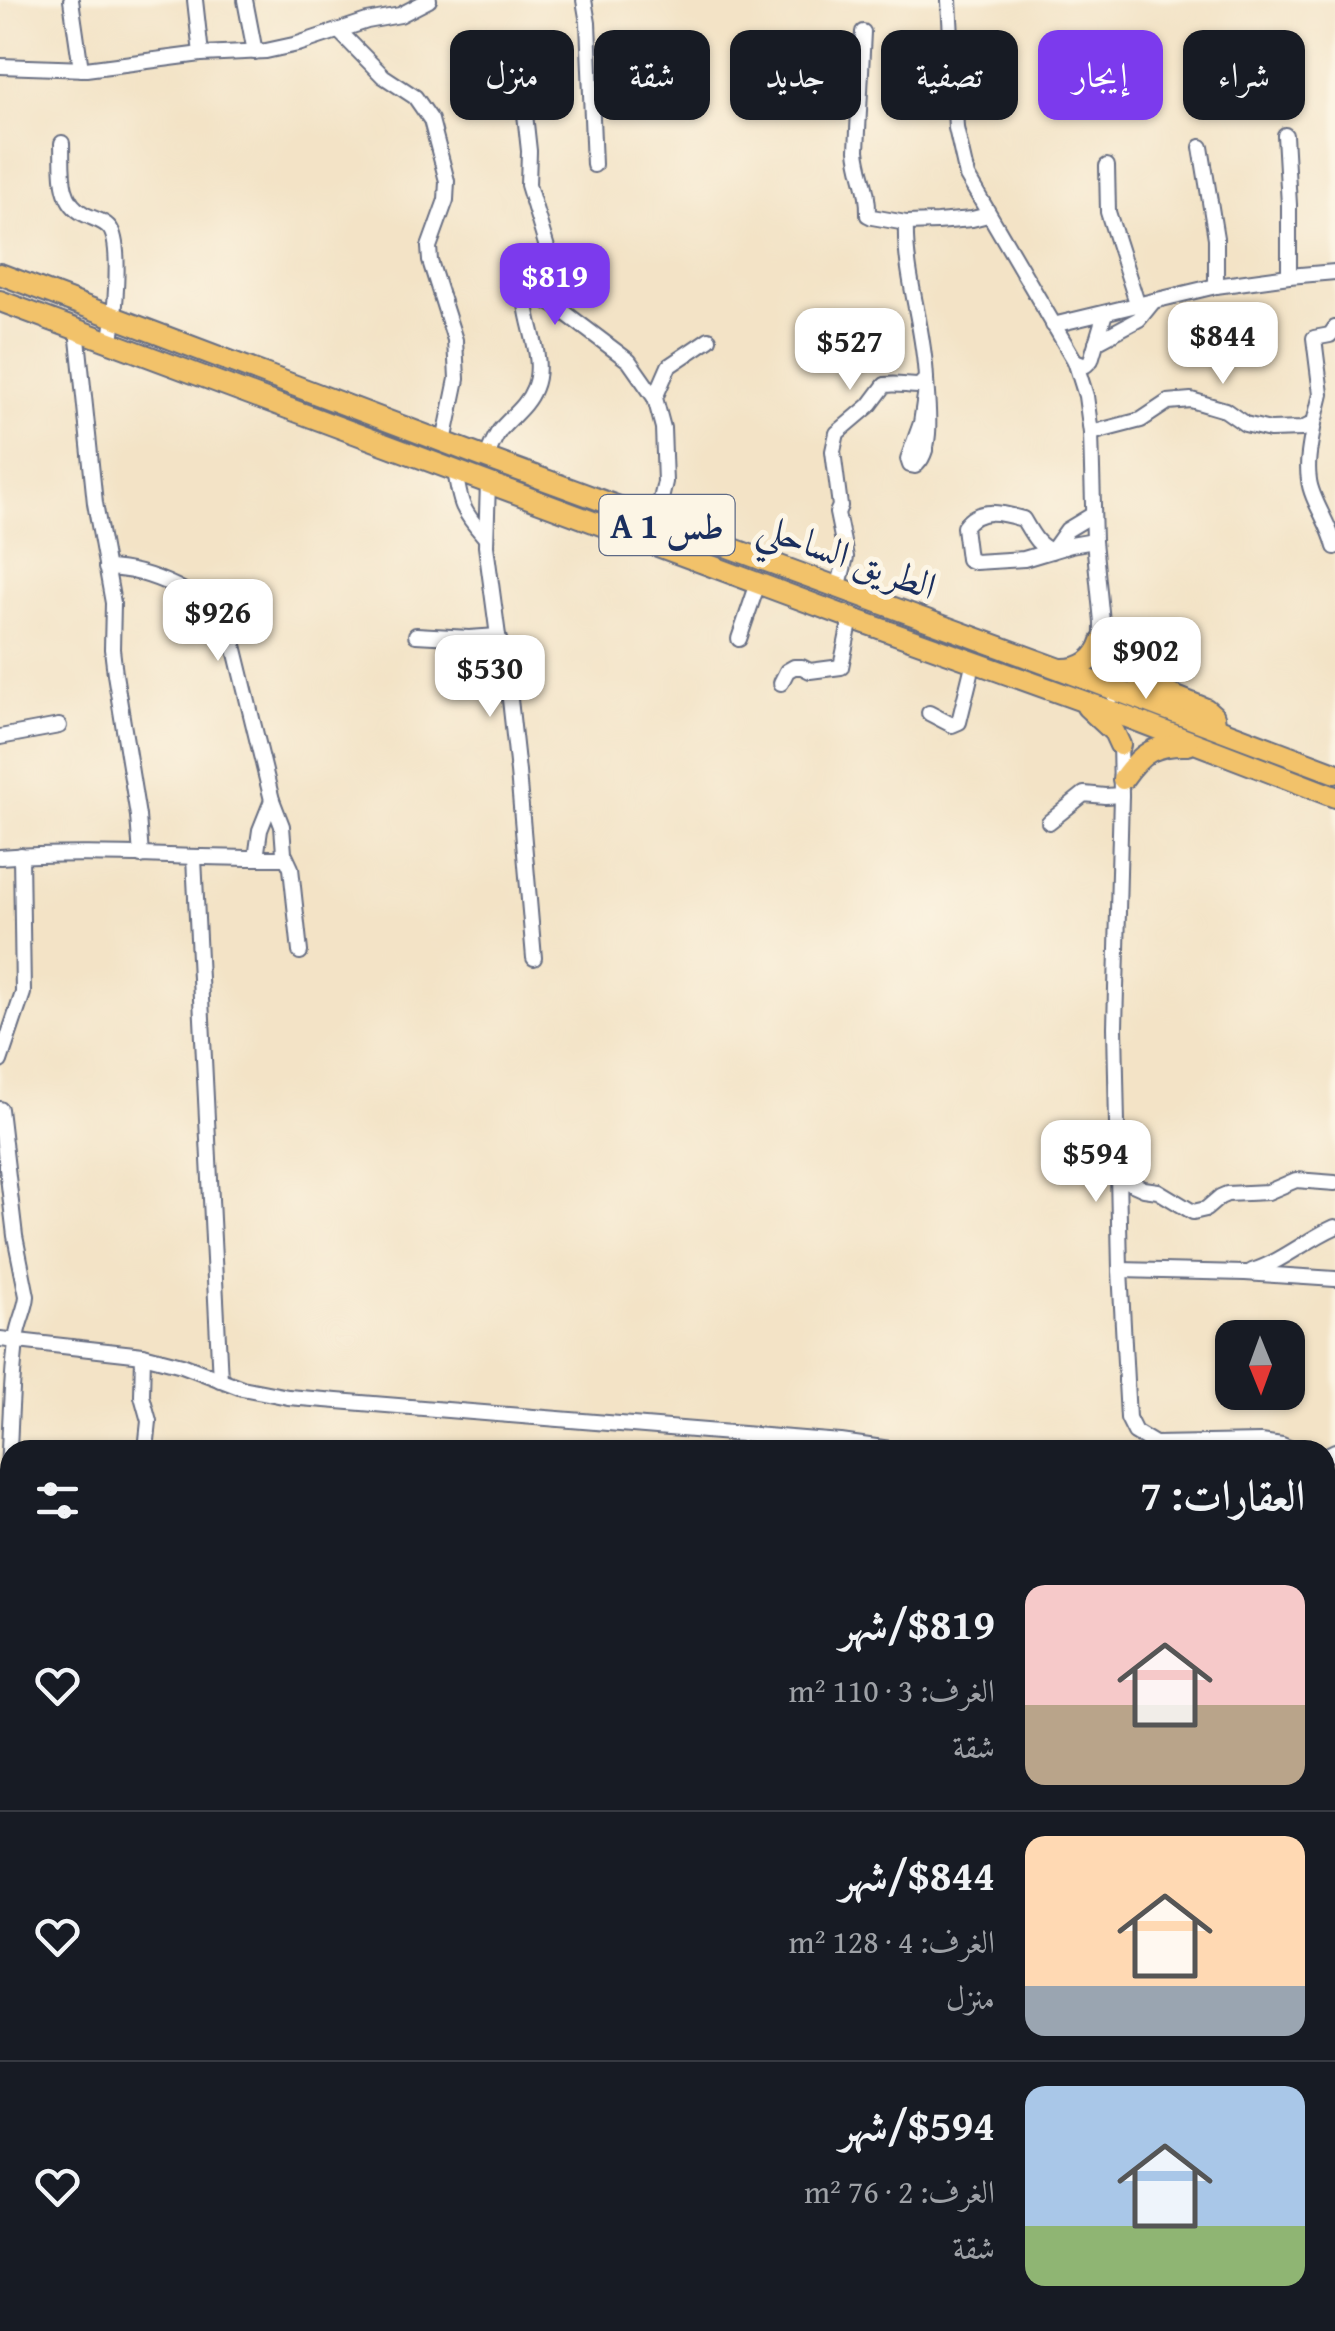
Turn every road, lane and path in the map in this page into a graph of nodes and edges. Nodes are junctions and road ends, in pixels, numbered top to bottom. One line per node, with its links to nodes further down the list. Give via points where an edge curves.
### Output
1 (71, 0): 13 (street)
2 (195, 0): 11 (street)
3 (245, 0): 10 (street)
4 (429, 0): 7 (street)
5 (584, 0): 18 (street)
6 (948, 0): 20 (street, via 956,128 967,176)
7 (404, 6): 8 (street)
8 (339, 30): 10 (street); 41 (street, via 431,120 448,181 429,247 455,340 457,379)
9 (862, 32): 21 (street, via 857,150 868,215)
10 (256, 52): 11 (street)
11 (201, 54): 13 (street)
12 (0, 66): 13 (street)
13 (81, 69)
14 (525, 120): 26 (street, via 528,185 551,261 526,265)
15 (1285, 135): 24 (street)
16 (62, 143): 30 (street, via 70,203 113,235)
17 (1201, 146): 25 (street, via 1216,238)
18 (594, 165)
19 (1107, 166): 28 (street, via 1108,212)
20 (988, 215): 21 (street); 31 (street)
21 (906, 222): 55 (street, via 926,384 886,386 837,433 837,513 846,556)
22 (1335, 272): 24 (street)
23 (0, 274): 30 (highway, الطريق الساحلي / A 1 طس)
24 (1289, 276): 25 (street)
25 (1216, 286): 28 (street)
26 (526, 289): 38 (street, via 629,361); 42 (street, via 536,383)
27 (0, 301): 33 (highway, الطريق الساحلي / A 1 طس)
28 (1146, 304): 29 (street); 36 (street, via 1139,319)
29 (1105, 314): 31 (street); 36 (street)
30 (114, 317): 35 (street); 41 (highway, الطريق الساحلي / A 1 طس)
31 (1053, 326): 37 (street)
32 (1335, 328): 39 (street, via 1314,338 1321,394)
33 (77, 330): 35 (highway, الطريق الساحلي / A 1 طس); 53 (street)
34 (708, 339): 38 (street, via 669,366)
35 (110, 341): 43 (highway, الطريق الساحلي / A 1 طس)
36 (1096, 342): 37 (street, via 1086,365)
37 (1075, 361): 40 (street)
38 (654, 398): 46 (street, via 663,428 665,482)
39 (1314, 424): 40 (street, via 1270,430 1192,400 1168,402 1141,420); 51 (street, via 1309,482)
40 (1091, 433): 45 (street)
41 (444, 442): 42 (highway, الطريق الساحلي / A 1 طس)
42 (486, 458): 46 (highway, الطريق الساحلي / A 1 طس)
43 (455, 470): 44 (highway, الطريق الساحلي / A 1 طس); 48 (street, via 460,504)
44 (488, 482): 48 (street); 54 (highway, الطريق الساحلي / A 1 طس)
45 (1092, 515): 47 (street); 50 (street)
46 (656, 521): 55 (highway, الطريق الساحلي / A 1 طس)
47 (1066, 530): 49 (street); 52 (street)
48 (485, 537): 58 (street)
49 (1034, 538): 52 (street); 52 (street, via 1023,520 1003,513 972,516 964,527 968,560)
50 (1094, 542): 52 (street); 59 (street)
51 (1335, 547)
52 (1052, 551)
53 (106, 568): 75 (street, via 166,580 226,624); 78 (street)
54 (758, 583): 56 (highway, الطريق الساحلي / A 1 طس); 60 (street)
55 (838, 589): 62 (highway, الطريق الساحلي / A 1 طس)
56 (851, 618): 61 (highway, الطريق الساحلي / A 1 طس); 63 (street, via 842,667 794,666)
57 (416, 635): 58 (street)
58 (498, 636): 84 (street, via 506,662)
59 (1105, 637): 62 (highway, via 1083,666); 65 (street); 68 (highway, via 1126,668 1210,712)
60 (738, 639)
61 (974, 661): 64 (highway, الطريق الساحلي / A 1 طس); 66 (street, via 959,722)
62 (1060, 669): 65 (highway, الطريق الساحلي / A 1 طس)
63 (781, 683)
64 (1078, 700): 65 (highway, الطريق الساحلي / A 1 طس); 70 (highway)
65 (1120, 704): 68 (highway, الطريق الساحلي / A 1 طس); 70 (street); 71 (highway, الطريق الساحلي / A 1 طس); 73 (street, via 1129,746)
66 (930, 713)
67 (59, 726): 69 (street)
68 (1214, 726): 72 (highway, الطريق الساحلي / A 1 طس)
69 (0, 737)
70 (1120, 745): 73 (street)
71 (1208, 749): 73 (highway, via 1157,748 1140,757); 74 (highway, الطريق الساحلي / A 1 طس)
72 (1335, 773)
73 (1122, 787): 76 (street, via 1084,794); 87 (street)
74 (1335, 797)
75 (272, 800): 81 (street); 82 (street)
76 (1050, 822)
77 (20, 855): 78 (street); 79 (street); 85 (street, via 24,993)
78 (141, 856): 80 (street)
79 (0, 857)
80 (194, 858): 81 (street); 96 (street)
81 (256, 858): 82 (street)
82 (285, 858): 83 (street)
83 (300, 952)
84 (534, 958)
85 (0, 1061)
86 (0, 1109): 94 (street, via 27,1296)
87 (1117, 1177): 88 (street, via 1193,1212 1227,1194 1268,1192 1296,1180); 90 (street)
88 (1335, 1184)
89 (1335, 1227): 91 (street)
90 (1120, 1270): 91 (street); 97 (street, via 1127,1410)
91 (1245, 1273): 92 (street)
92 (1335, 1279)
93 (0, 1339): 94 (street)
94 (17, 1340): 95 (street); 98 (street)
95 (143, 1355): 96 (street); 99 (street)
96 (220, 1380): 100 (street, via 288,1398)
97 (1135, 1432): 101 (street); 102 (street)
98 (11, 1440)
99 (147, 1440)
100 (816, 1440)
101 (1135, 1440)
102 (1148, 1440)

